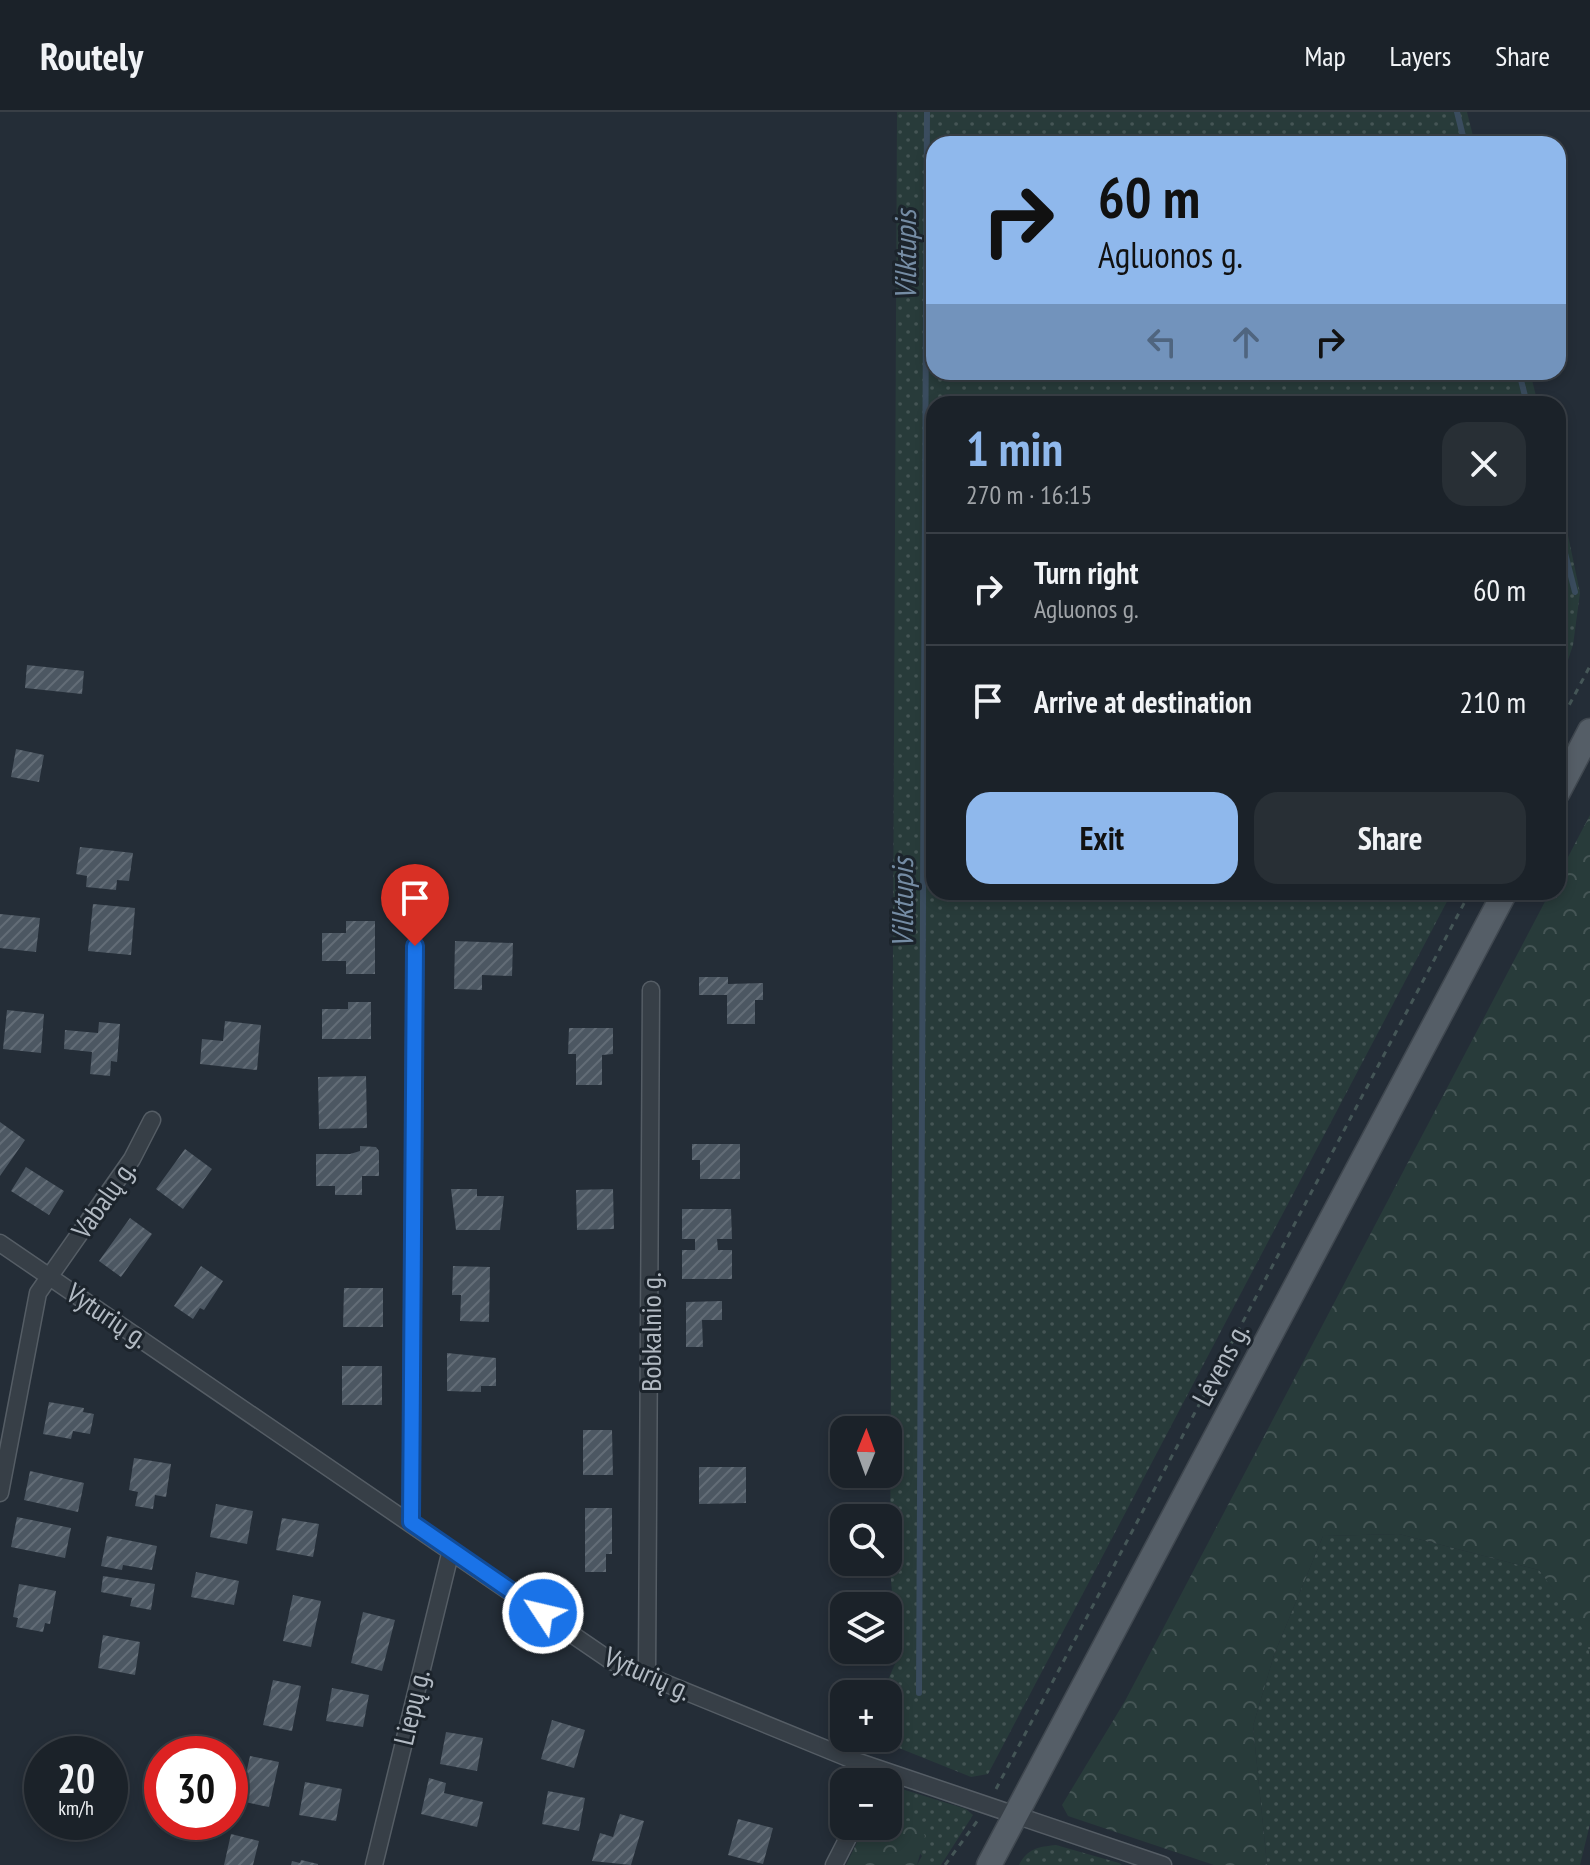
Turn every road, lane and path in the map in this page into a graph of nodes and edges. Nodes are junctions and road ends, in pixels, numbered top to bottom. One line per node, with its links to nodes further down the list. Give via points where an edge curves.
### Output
1 (1590, 666): 2 (path)
2 (1566, 711)
3 (1590, 731): 4 (main road)
4 (1566, 777)
5 (1466, 900): 18 (path)
6 (1501, 900): 19 (main road, Lėvens g.)
7 (415, 946): 13 (street)
8 (651, 990): 15 (street, Bobkalnio g.)
9 (152, 1120): 11 (street, Vabalų g., via 132,1159)
10 (0, 1243): 11 (street, Vyturių g.)
11 (49, 1275): 12 (street, Vabalų g., via 38,1293); 13 (street, Vyturių g.)
12 (0, 1493)
13 (411, 1522): 14 (street, Vyturių g.)
14 (451, 1550): 15 (street, Vyturių g., via 611,1661); 22 (street, Liepų g.)
15 (647, 1675): 16 (street, Vyturių g.)
16 (861, 1768)
17 (902, 1783): 18 (street, Vyturių g.)
18 (988, 1807): 19 (street, Vyturių g.); 24 (path)
19 (1014, 1818): 21 (street, Vyturių g.); 25 (main road, Lėvens g.)
20 (847, 1840): 23 (street)
21 (1159, 1864)
22 (374, 1865)
23 (834, 1865)
24 (945, 1865)
25 (989, 1865)

